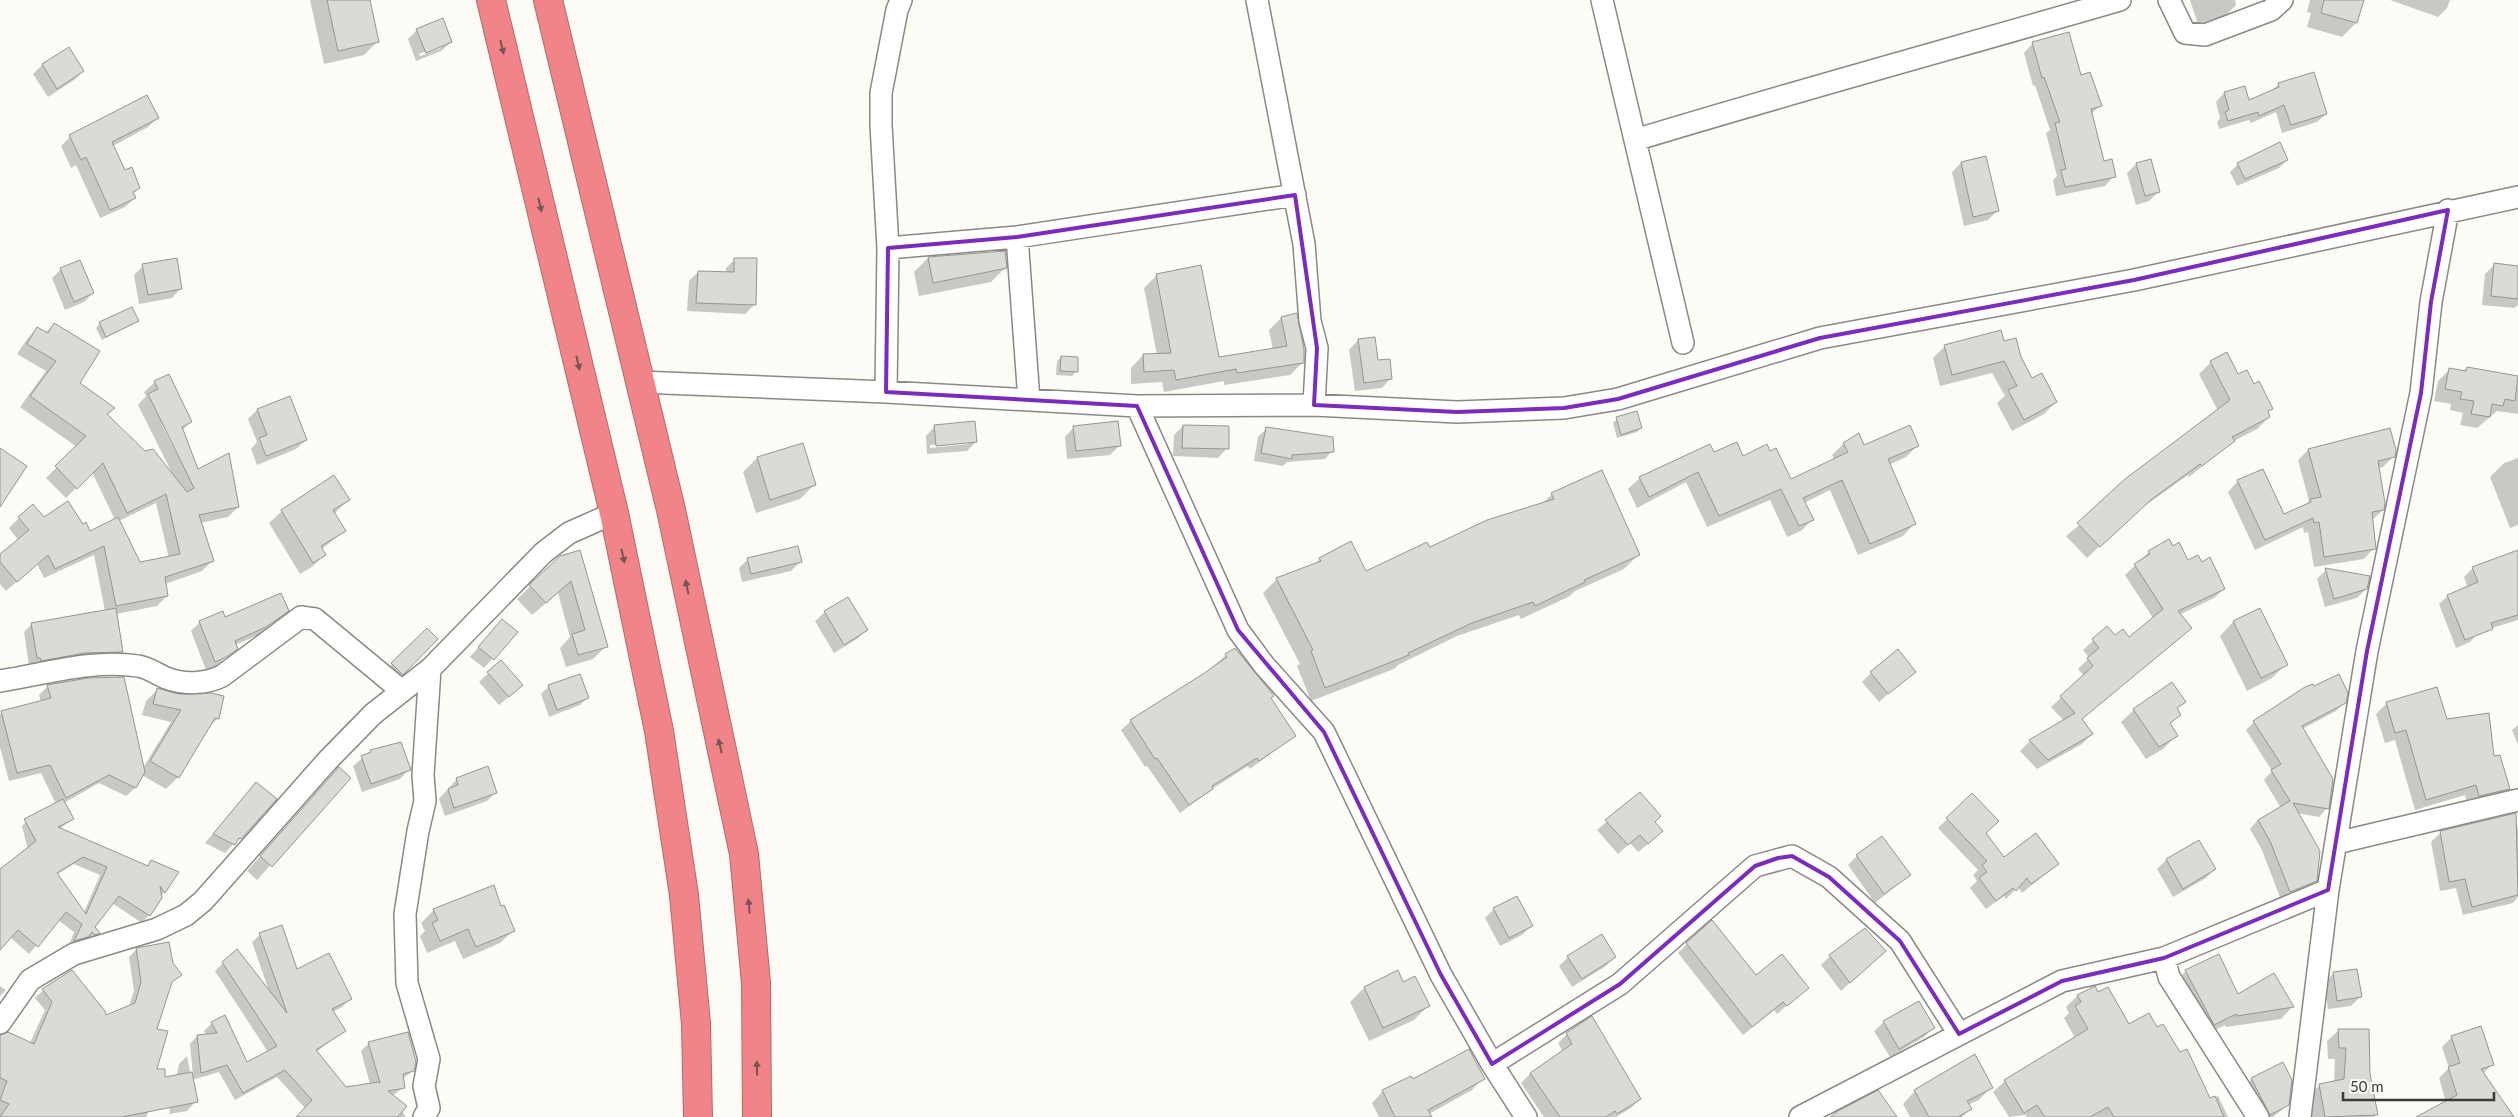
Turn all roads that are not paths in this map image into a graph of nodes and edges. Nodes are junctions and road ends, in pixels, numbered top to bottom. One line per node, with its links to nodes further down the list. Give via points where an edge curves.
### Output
1 (491, 0): 21 (highway, one-way to 21)
2 (548, 0): 16 (highway)
3 (901, 0): 14 (street, via 896,10 881,93)
4 (1257, 0): 10 (street)
5 (1602, 0): 9 (street)
6 (2120, 0): 9 (street)
7 (2169, 0): 8 (street, via 2185,33 2205,35 2271,10)
8 (2282, 0)
9 (1635, 140): 15 (street)
10 (1295, 195): 13 (street); 19 (street, via 1304,244 1310,321 1317,348)
11 (2518, 197): 12 (street)
12 (2448, 210): 19 (street, via 2134,280 1820,338 1618,400 1564,408 1457,412); 26 (street, via 2431,302 2422,393 2367,651)
13 (1017, 237): 14 (street); 18 (street)
14 (888, 248): 17 (street)
15 (1683, 343)
16 (640, 382): 17 (street); 34 (highway, one-way to 16, via 756,983 744,854 671,510)
17 (886, 392): 18 (street)
18 (1030, 400): 20 (street)
19 (1314, 405): 20 (street)
20 (1136, 406): 31 (street, via 1238,630 1264,665 1324,732 1441,975)
21 (614, 513): 22 (street, via 569,533 543,553); 33 (highway, one-way to 33, via 659,731 684,895 696,1024)
22 (430, 669): 24 (street); 32 (street, via 422,775 425,801 405,914 407,983 430,1059 424,1086 429,1108)
23 (0, 681): 24 (street, via 104,663 140,666 169,679 199,683 212,681 308,616)
24 (402, 691): 29 (street, via 373,714 328,760 203,901 186,915 157,929 74,954 30,980)
25 (2518, 800): 26 (street)
26 (2336, 843): 27 (street)
27 (2328, 890): 28 (street); 38 (street)
28 (2164, 958): 30 (street, via 2062,981); 37 (street, via 2169,977)
29 (0, 1023)
30 (1959, 1034): 31 (street, via 1900,941 1829,877 1792,856 1755,866 1620,984); 36 (street)
31 (1492, 1064): 35 (street)
32 (424, 1117)
33 (698, 1117)
34 (757, 1117)
35 (1526, 1117)
36 (1800, 1117)
37 (2258, 1117)
38 (2300, 1117)

